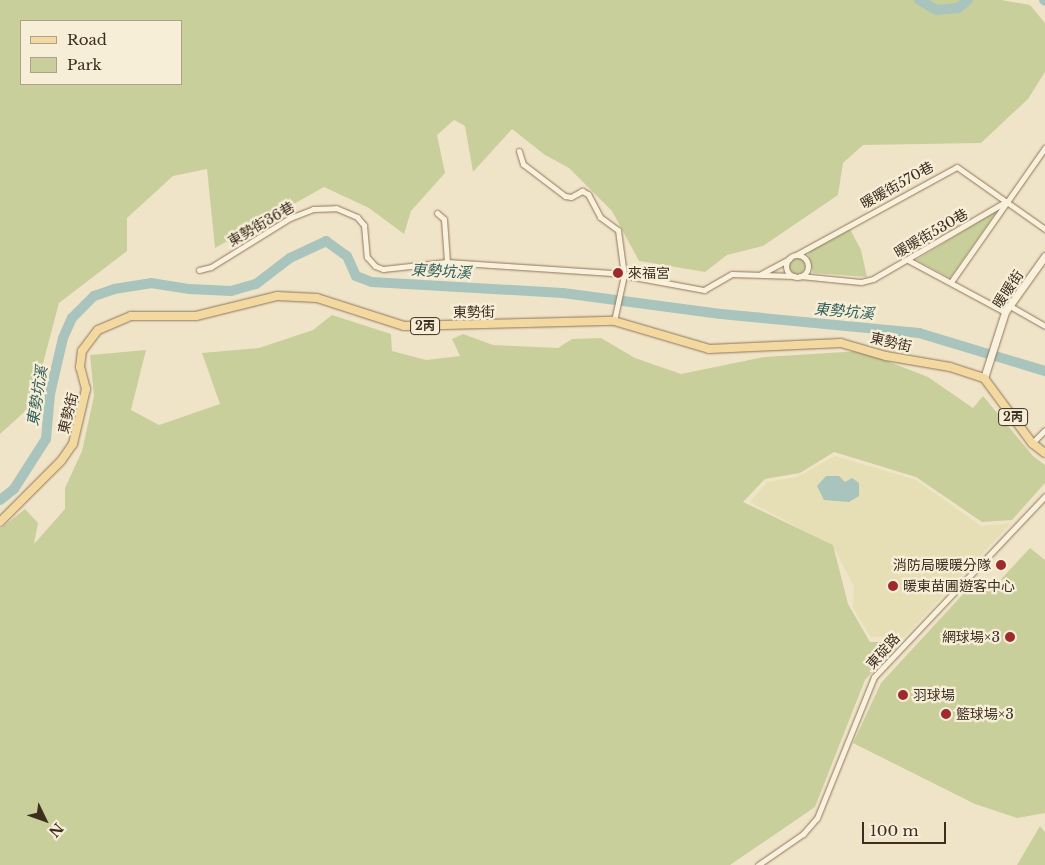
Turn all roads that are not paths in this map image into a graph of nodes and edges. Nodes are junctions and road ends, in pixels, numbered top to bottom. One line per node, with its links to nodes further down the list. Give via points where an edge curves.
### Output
1 (1045, 148): 3 (street, 暖暖街530巷)
2 (519, 151): 13 (street, via 523,164 566,196 582,191 588,194 600,216 618,230)
3 (1007, 202): 5 (street, 暖暖街570巷); 6 (street, 暖暖街570巷, via 964,170 950,169); 9 (street, 暖暖街530巷); 16 (street)
4 (436, 213): 10 (street, via 444,219)
5 (1045, 229)
6 (796, 255): 8 (street); 15 (street, via 806,259 808,266)
7 (1045, 256): 17 (street, 暖暖街)
8 (790, 258): 12 (street); 14 (street, via 787,268)
9 (908, 260): 15 (street, 暖暖街530巷, via 861,282); 16 (street)
10 (448, 262): 11 (street, 東勢街36巷, via 392,270 375,266 367,257 364,225 357,217 336,208 313,209 290,218 211,267); 13 (street, 東勢街36巷)
11 (199, 270)
12 (760, 274): 13 (street, via 732,274 704,290); 14 (street)
13 (624, 275): 19 (street)
14 (794, 276): 15 (street)
15 (800, 276)
16 (951, 282): 18 (street)
17 (1010, 306): 18 (street, 暖暖街); 20 (street)
18 (1005, 312): 21 (street, 暖暖街)
19 (614, 322): 21 (main road, 東勢街 / 2丙, via 709,350 841,343 886,356); 26 (main road, 東勢街 / 2丙, via 404,326 317,298 277,296 196,316 131,316 98,330 85,345 80,367 86,396 73,444 64,458)
20 (1045, 326)
21 (985, 375): 23 (main road, 2丙)
22 (1045, 430): 23 (street)
23 (1032, 443): 24 (main road, 2丙)
24 (1045, 453)
25 (1045, 496): 27 (street, 東碇路, via 874,677 817,818 803,834)
26 (0, 522)
27 (758, 865)

